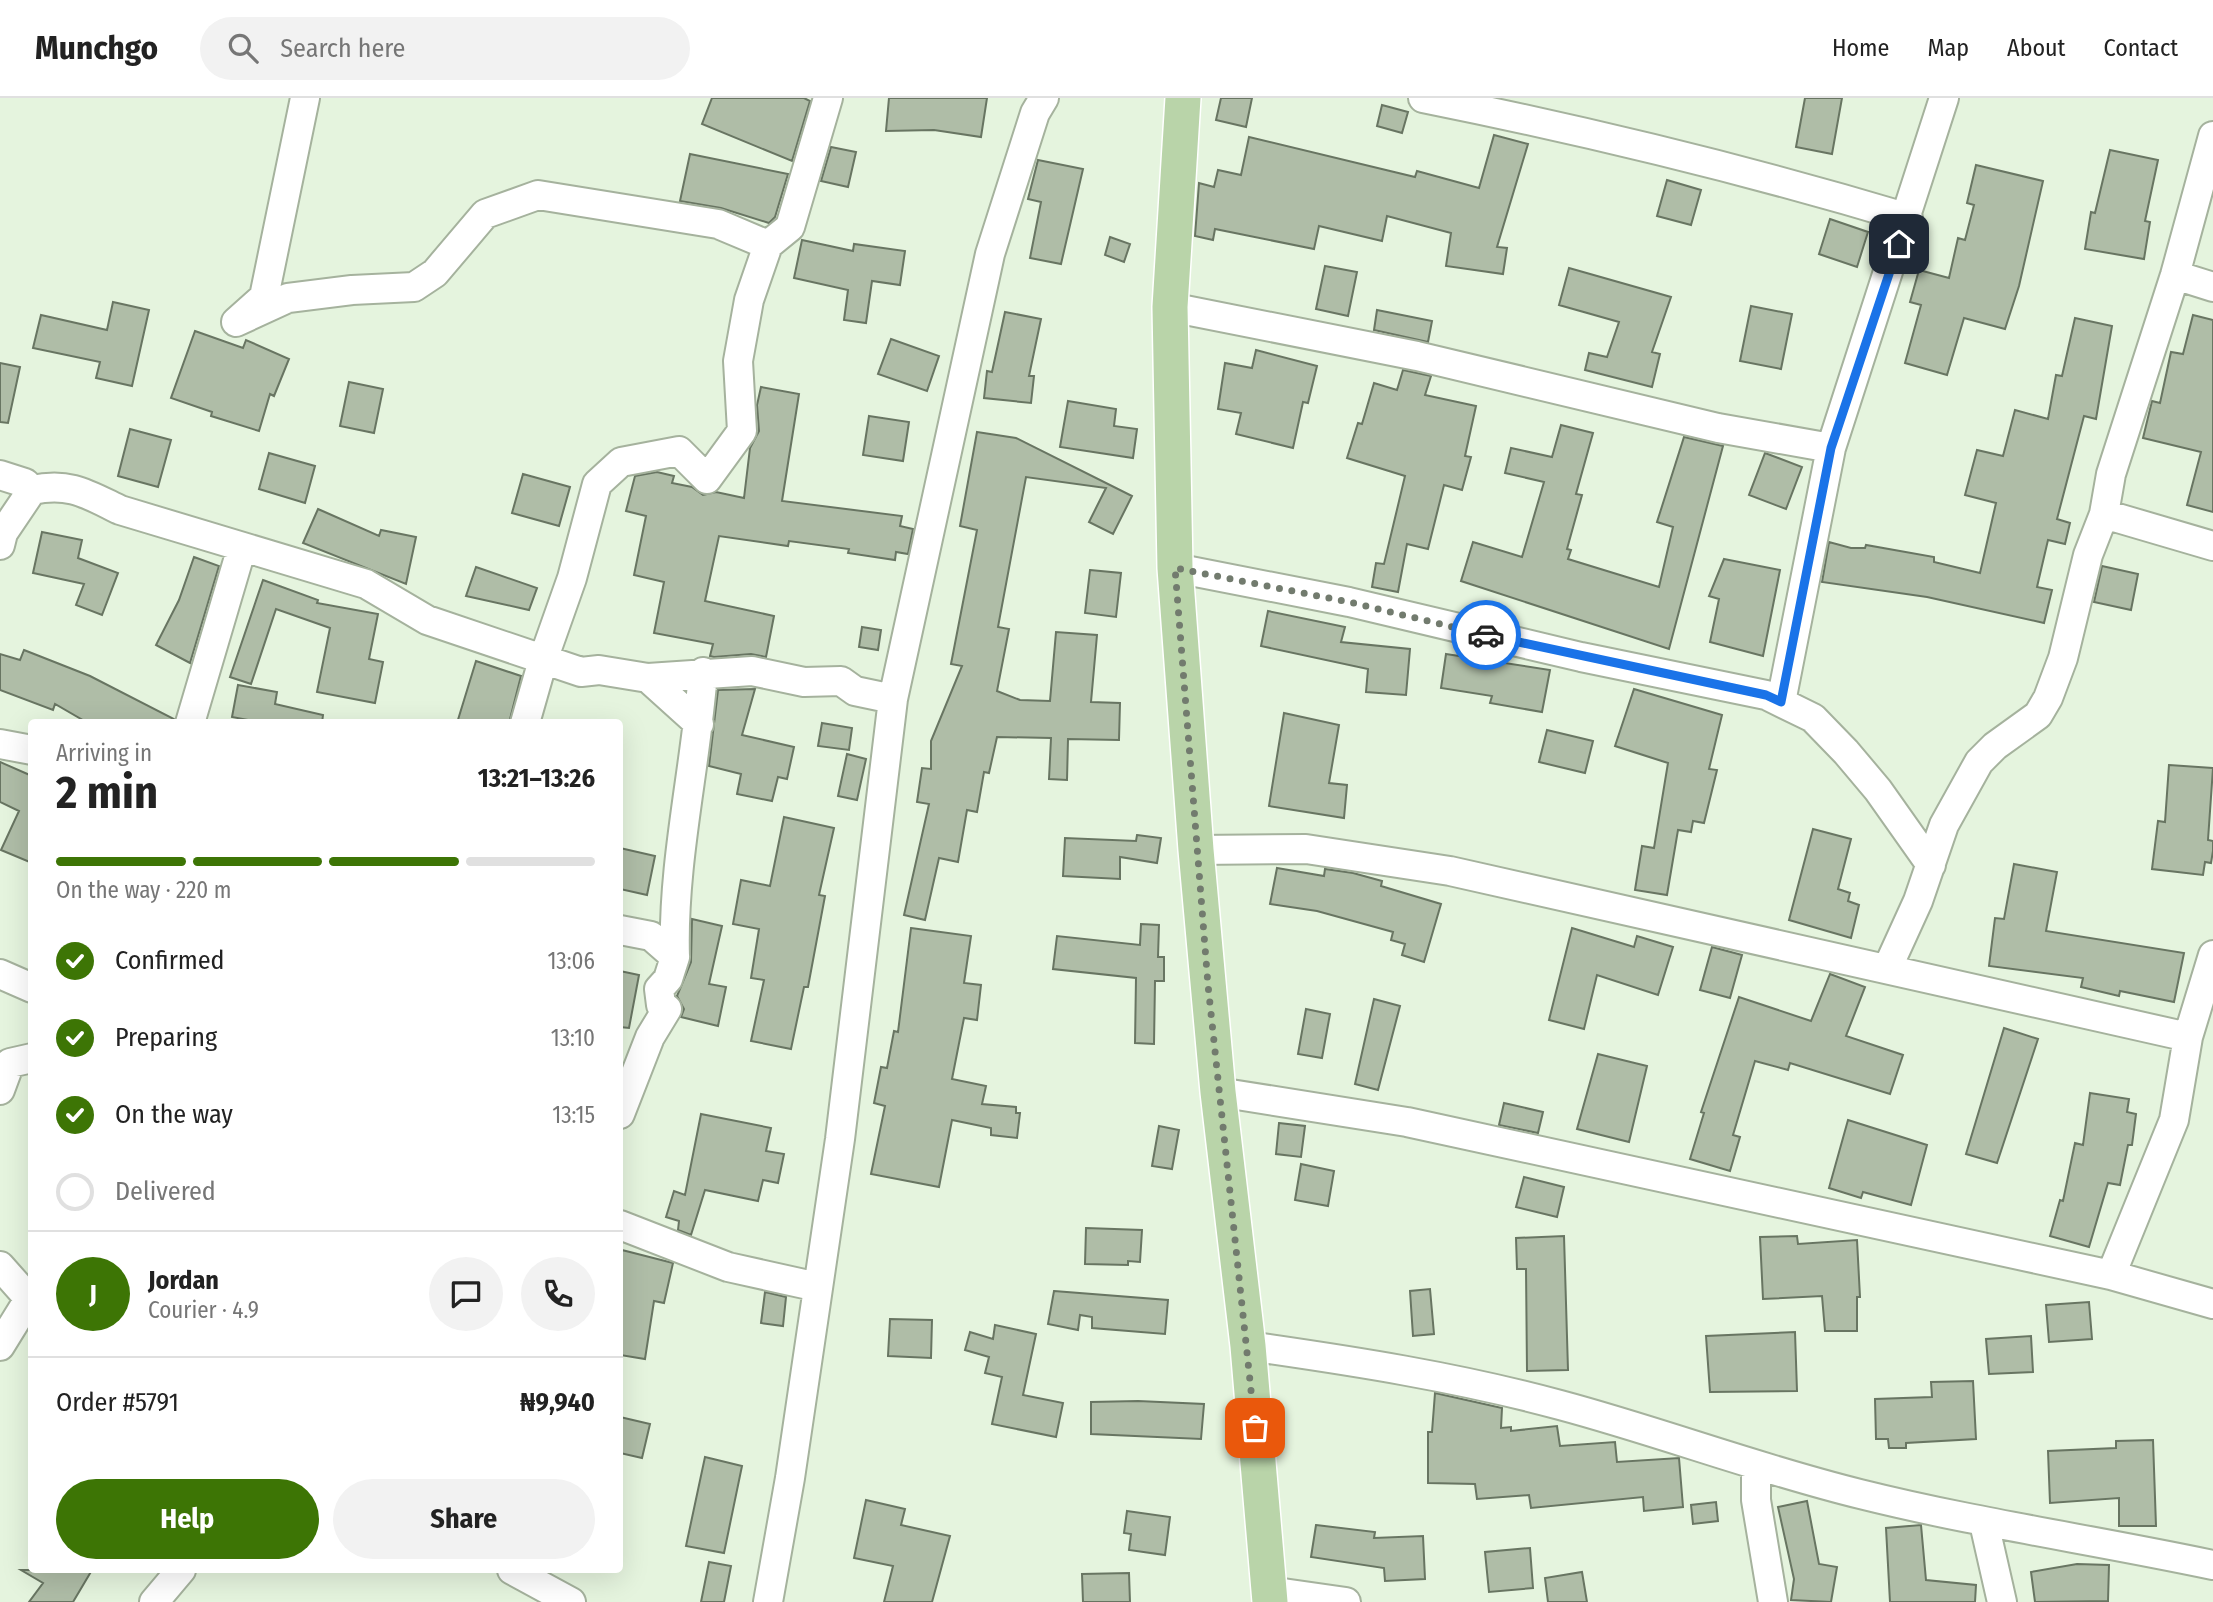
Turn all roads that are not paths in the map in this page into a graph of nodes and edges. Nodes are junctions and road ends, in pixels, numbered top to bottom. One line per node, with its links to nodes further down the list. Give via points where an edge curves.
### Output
1 (305, 98): 9 (street, via 264,297 236,322 288,298 414,287 435,274 485,214 538,195 718,224)
2 (828, 98): 9 (street, via 790,227)
3 (1044, 98): 24 (street, via 1035,113 990,254)
4 (1183, 98): 12 (main road)
5 (1423, 98): 8 (street, via 1661,150)
6 (1944, 98): 8 (street)
7 (2213, 136): 10 (street)
8 (1908, 218): 13 (street)
9 (768, 245): 21 (street, via 749,299 738,361 742,431 708,479 679,451 621,462 597,484 572,578)
10 (2175, 275): 11 (street); 16 (street, via 2111,474)
11 (2213, 287)
12 (1170, 307): 13 (street, via 1417,356 1718,428); 20 (main road)
13 (1831, 448): 25 (street)
14 (0, 475): 15 (street)
15 (32, 490): 17 (street); 19 (street, via 56,485 86,493 120,510)
16 (2104, 514): 18 (street); 32 (street, via 2048,698 2038,715 1979,762 1944,825)
17 (0, 545)
18 (2213, 546)
19 (242, 547): 21 (street, via 366,584 427,620); 26 (street)
20 (1175, 568): 25 (street, via 1349,602); 31 (main road)
21 (543, 660): 23 (street, via 581,672 599,670); 27 (street)
22 (703, 672): 23 (street); 24 (street, via 752,671 804,682 841,681 855,691); 28 (street)
23 (648, 678): 28 (street)
24 (893, 699): 49 (street)
25 (1781, 702): 32 (street, via 1813,718 1846,752)
26 (191, 719)
27 (526, 719)
28 (699, 724): 33 (street)
29 (0, 744): 30 (street)
30 (28, 749)
31 (1196, 850): 38 (street, via 1306,849 1450,871); 44 (main road)
32 (1931, 864): 38 (street)
33 (673, 908): 35 (street); 37 (street)
34 (623, 931): 35 (street)
35 (651, 936): 37 (street)
36 (2213, 955): 41 (street)
37 (675, 957): 45 (street, via 668,979 659,989 661,1004 667,1009 650,1037)
38 (1887, 969): 41 (street)
39 (0, 974): 40 (street)
40 (28, 986)
41 (2188, 1037): 48 (street, via 2174,1120)
42 (28, 1059): 43 (street, via 10,1063)
43 (0, 1090)
44 (1218, 1093): 48 (street, via 1408,1122); 54 (main road)
45 (623, 1106)
46 (623, 1226): 49 (street, via 729,1268)
47 (0, 1266): 50 (street)
48 (2111, 1275): 52 (street)
49 (818, 1287): 63 (street)
50 (28, 1299)
51 (28, 1304): 53 (street)
52 (2213, 1304)
53 (0, 1346)
54 (1248, 1346): 55 (street, via 1390,1366 1493,1388); 61 (main road)
55 (1756, 1466): 56 (street); 65 (street, via 1756,1500)
56 (1984, 1523): 57 (street); 66 (street)
57 (2213, 1565)
58 (178, 1573): 62 (street)
59 (520, 1573): 60 (street)
60 (557, 1587)
61 (1269, 1596): 64 (street)
62 (153, 1602)
63 (768, 1602)
64 (1346, 1602)
65 (1773, 1602)
66 (2002, 1602)

